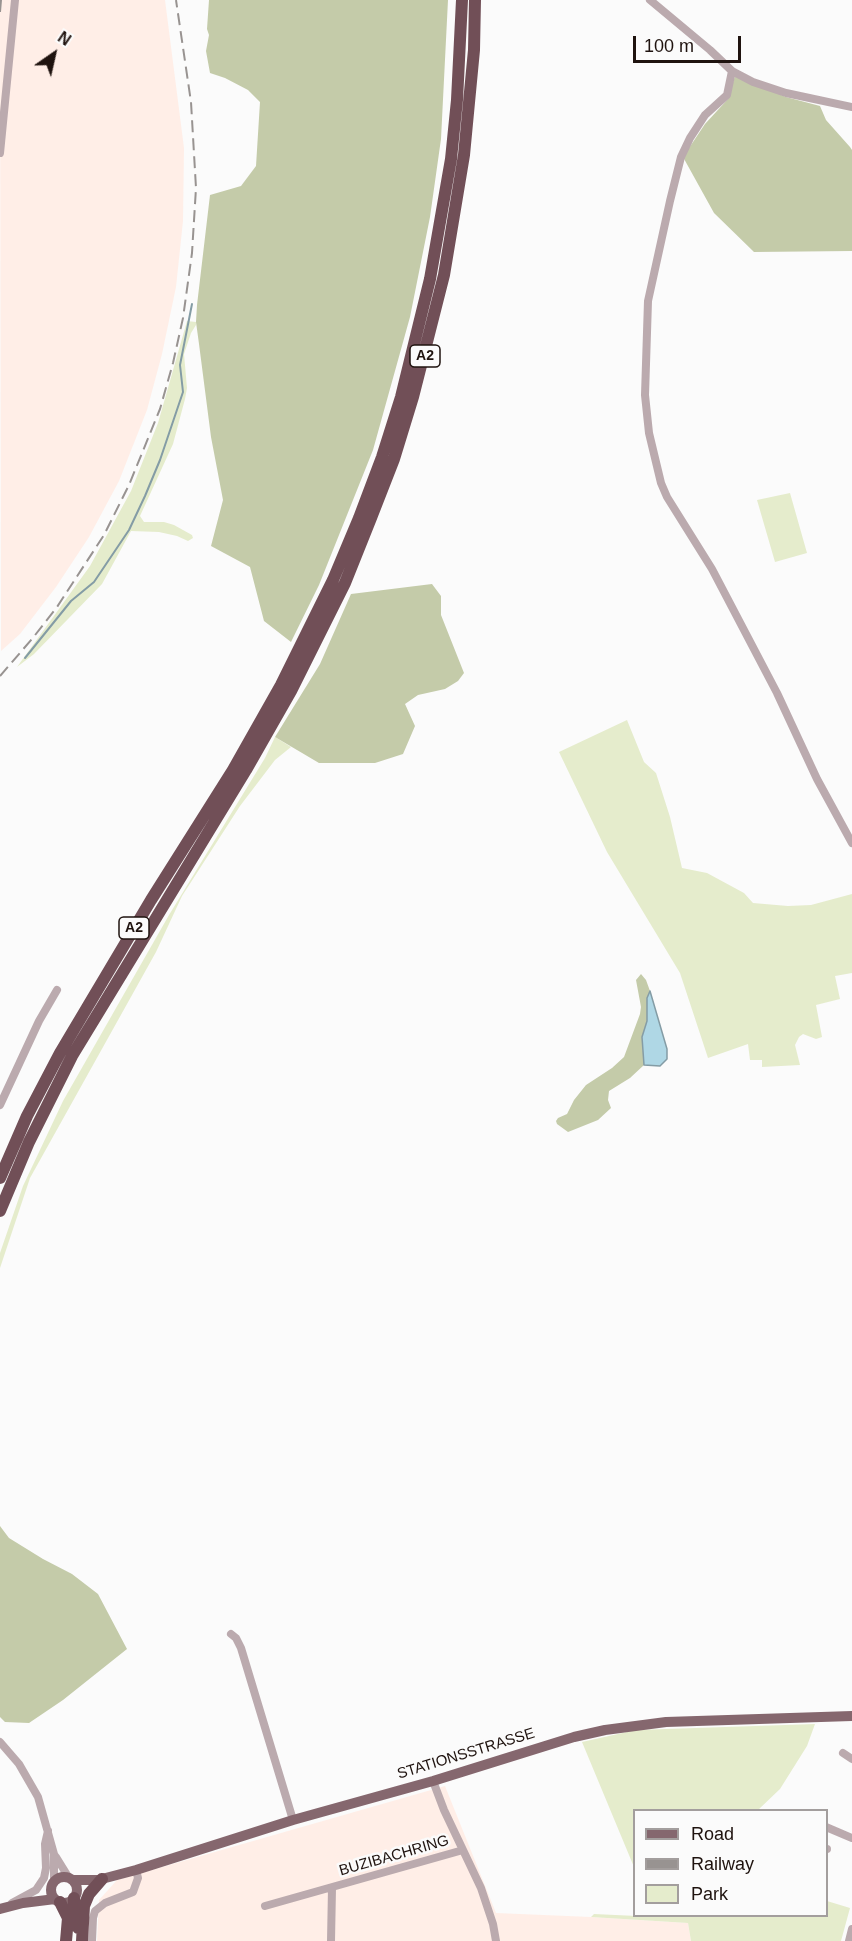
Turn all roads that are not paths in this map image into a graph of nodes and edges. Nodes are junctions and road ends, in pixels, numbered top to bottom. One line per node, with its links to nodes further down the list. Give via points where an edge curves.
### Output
1 (15, 0): 7 (street)
2 (462, 0): 11 (highway, A2, via 452,147 430,279 400,397 359,518 276,694 60,1053)
3 (475, 0): 12 (highway, A2, via 464,155 444,275 413,397 371,518 345,583 291,691 72,1056)
4 (650, 0): 5 (street)
5 (732, 71): 6 (street, via 786,93); 8 (street, via 727,95 705,115 686,147 665,222 648,301 645,395 649,433 664,490 712,569)
6 (852, 108)
7 (0, 153)
8 (852, 843)
9 (57, 990): 10 (street)
10 (0, 1105)
11 (0, 1178)
12 (0, 1211)
13 (231, 1634): 19 (street, via 241,1648)
14 (852, 1716): 18 (main road, STATIONSSTRASSE, via 626,1726 574,1737)
15 (0, 1742): 21 (street, via 30,1780)
16 (843, 1753): 17 (street)
17 (852, 1758)
18 (433, 1781): 19 (main road, STATIONSSTRASSE); 23 (street)
19 (293, 1820): 25 (main road, STATIONSSTRASSE)
20 (828, 1828): 22 (street)
21 (48, 1831): 24 (street); 34 (street, via 42,1883)
22 (852, 1838)
23 (463, 1850): 29 (street, BUZIBACHRING); 40 (street, via 487,1905)
24 (54, 1854): 26 (street); 28 (street)
25 (136, 1870): 27 (main road, STATIONSSTRASSE); 38 (street, via 138,1878 133,1892 95,1911)
26 (71, 1879): 27 (main road, STATIONSSTRASSE); 28 (main road, via 61,1878); 30 (main road, via 77,1887)
27 (100, 1880): 30 (main road, STATIONSSTRASSE); 37 (highway, via 84,1906)
28 (53, 1884): 31 (main road, via 52,1895); 32 (main road)
29 (332, 1888): 33 (street, BUZIBACHRING); 39 (street, BUZIBACHRING)
30 (76, 1896): 31 (main road, via 68,1902); 37 (highway, via 74,1909)
31 (58, 1901): 32 (main road); 36 (highway, via 68,1918)
32 (23, 1903): 34 (main road)
33 (265, 1906)
34 (2, 1909)
35 (852, 1929): 41 (street)
36 (66, 1941)
37 (81, 1941)
38 (92, 1941)
39 (331, 1941)
40 (496, 1941)
41 (849, 1941)

